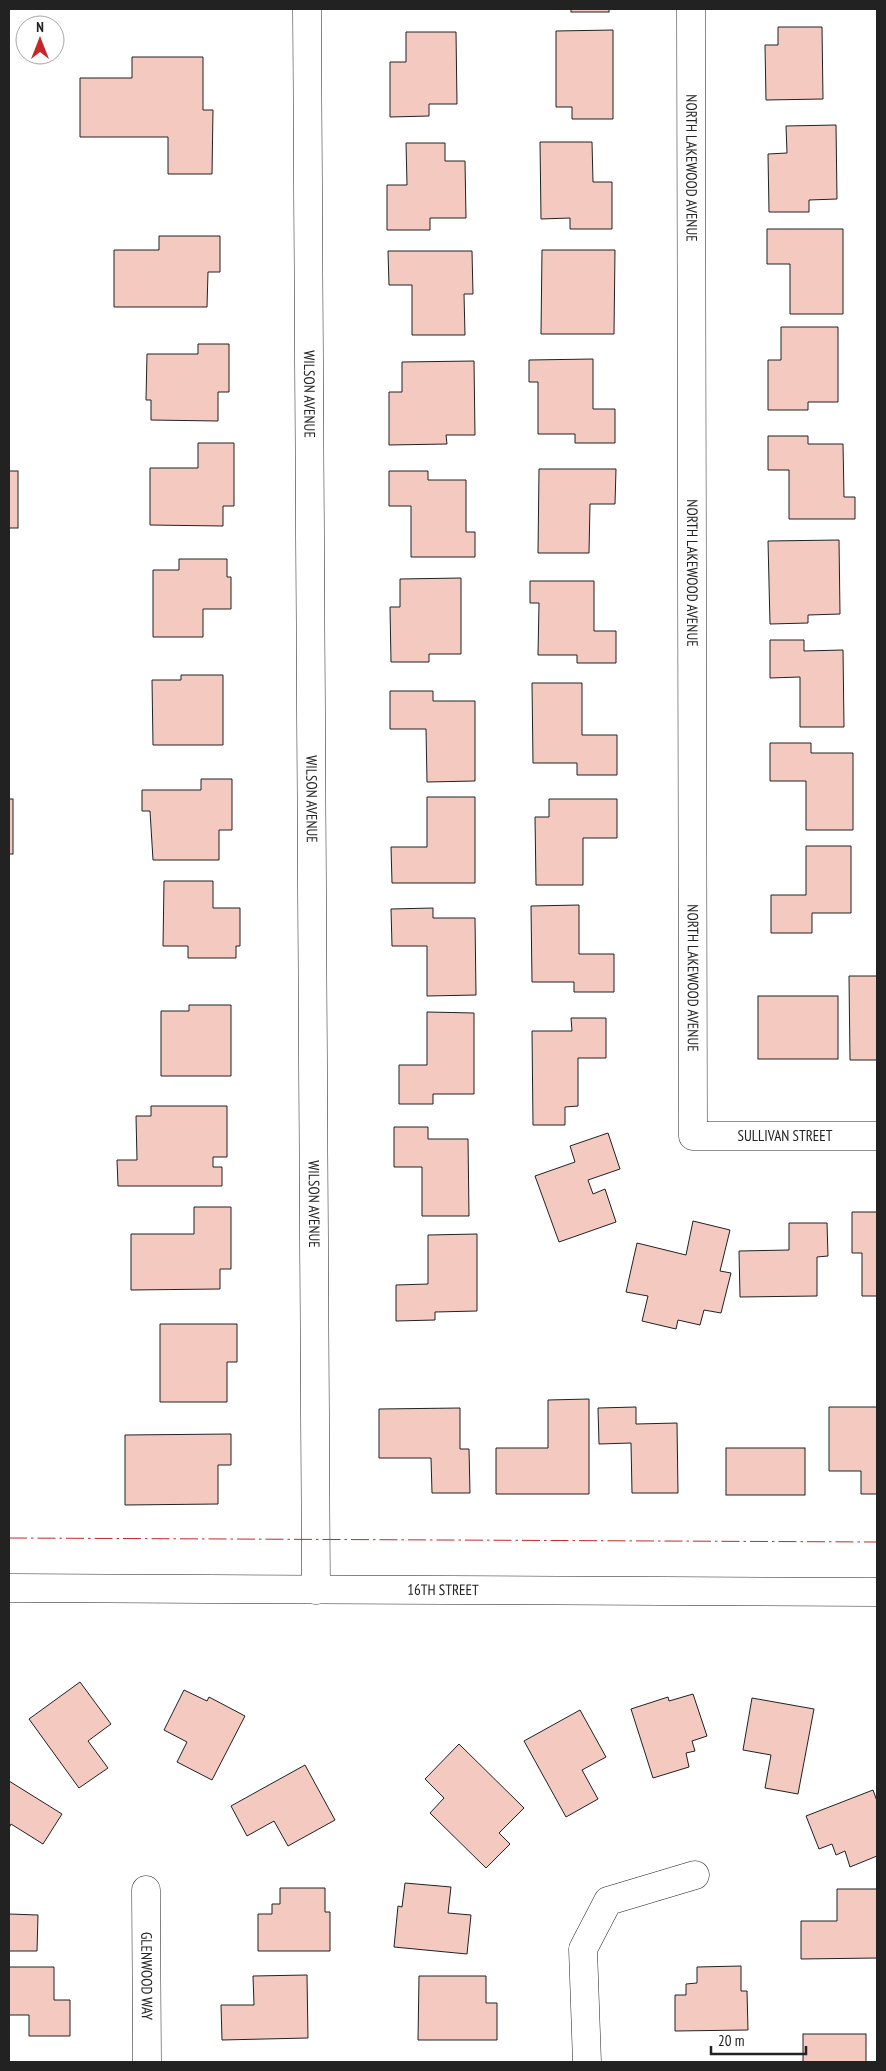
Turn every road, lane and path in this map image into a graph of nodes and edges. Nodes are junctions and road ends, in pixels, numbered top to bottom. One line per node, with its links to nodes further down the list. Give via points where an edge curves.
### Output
1 (307, 9): 6 (street, WILSON AVENUE)
2 (690, 9): 3 (street, NORTH LAKEWOOD AVENUE)
3 (692, 1136): 4 (street, SULLIVAN STREET)
4 (877, 1136)
5 (9, 1588): 6 (street, 16TH STREET)
6 (316, 1590): 7 (street, 16TH STREET)
7 (877, 1592)
8 (695, 1875): 11 (street, via 608,1901 583,1949)
9 (146, 1890): 10 (street, GLENWOOD WAY)
10 (147, 2062)
11 (587, 2062)

